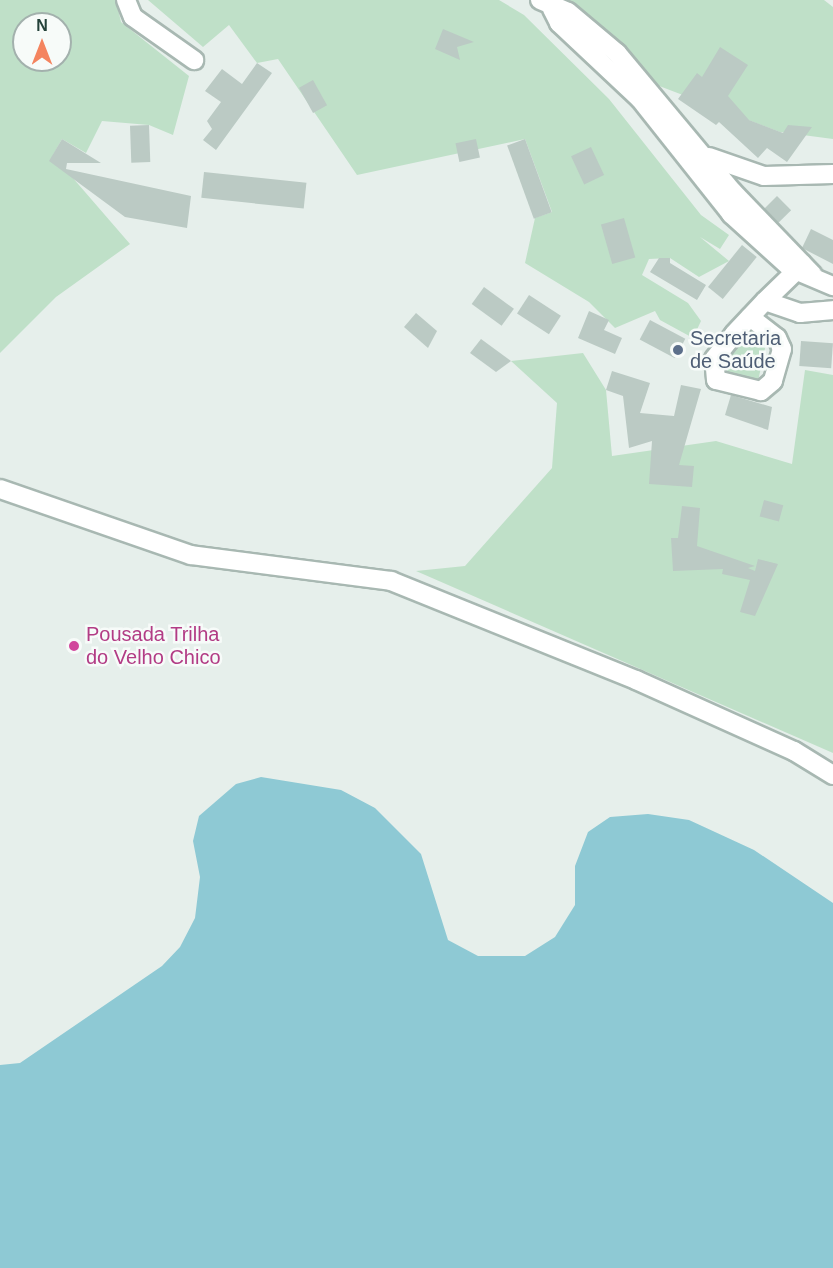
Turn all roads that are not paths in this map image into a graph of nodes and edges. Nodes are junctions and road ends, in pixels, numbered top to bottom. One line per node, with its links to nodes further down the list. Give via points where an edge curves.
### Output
1 (126, 0): 3 (street, via 133,17)
2 (546, 4): 4 (street, via 568,12 598,35); 6 (street, via 559,23 640,99 731,214)
3 (194, 60)
4 (702, 153): 5 (street, via 764,176); 6 (street)
5 (833, 174)
6 (804, 269): 7 (street); 8 (street)
7 (833, 286)
8 (765, 301): 9 (street, via 800,313); 10 (street)
9 (833, 310)
10 (750, 317)
11 (0, 489): 12 (street, via 191,555 391,581 636,680 794,751)
12 (833, 775)

